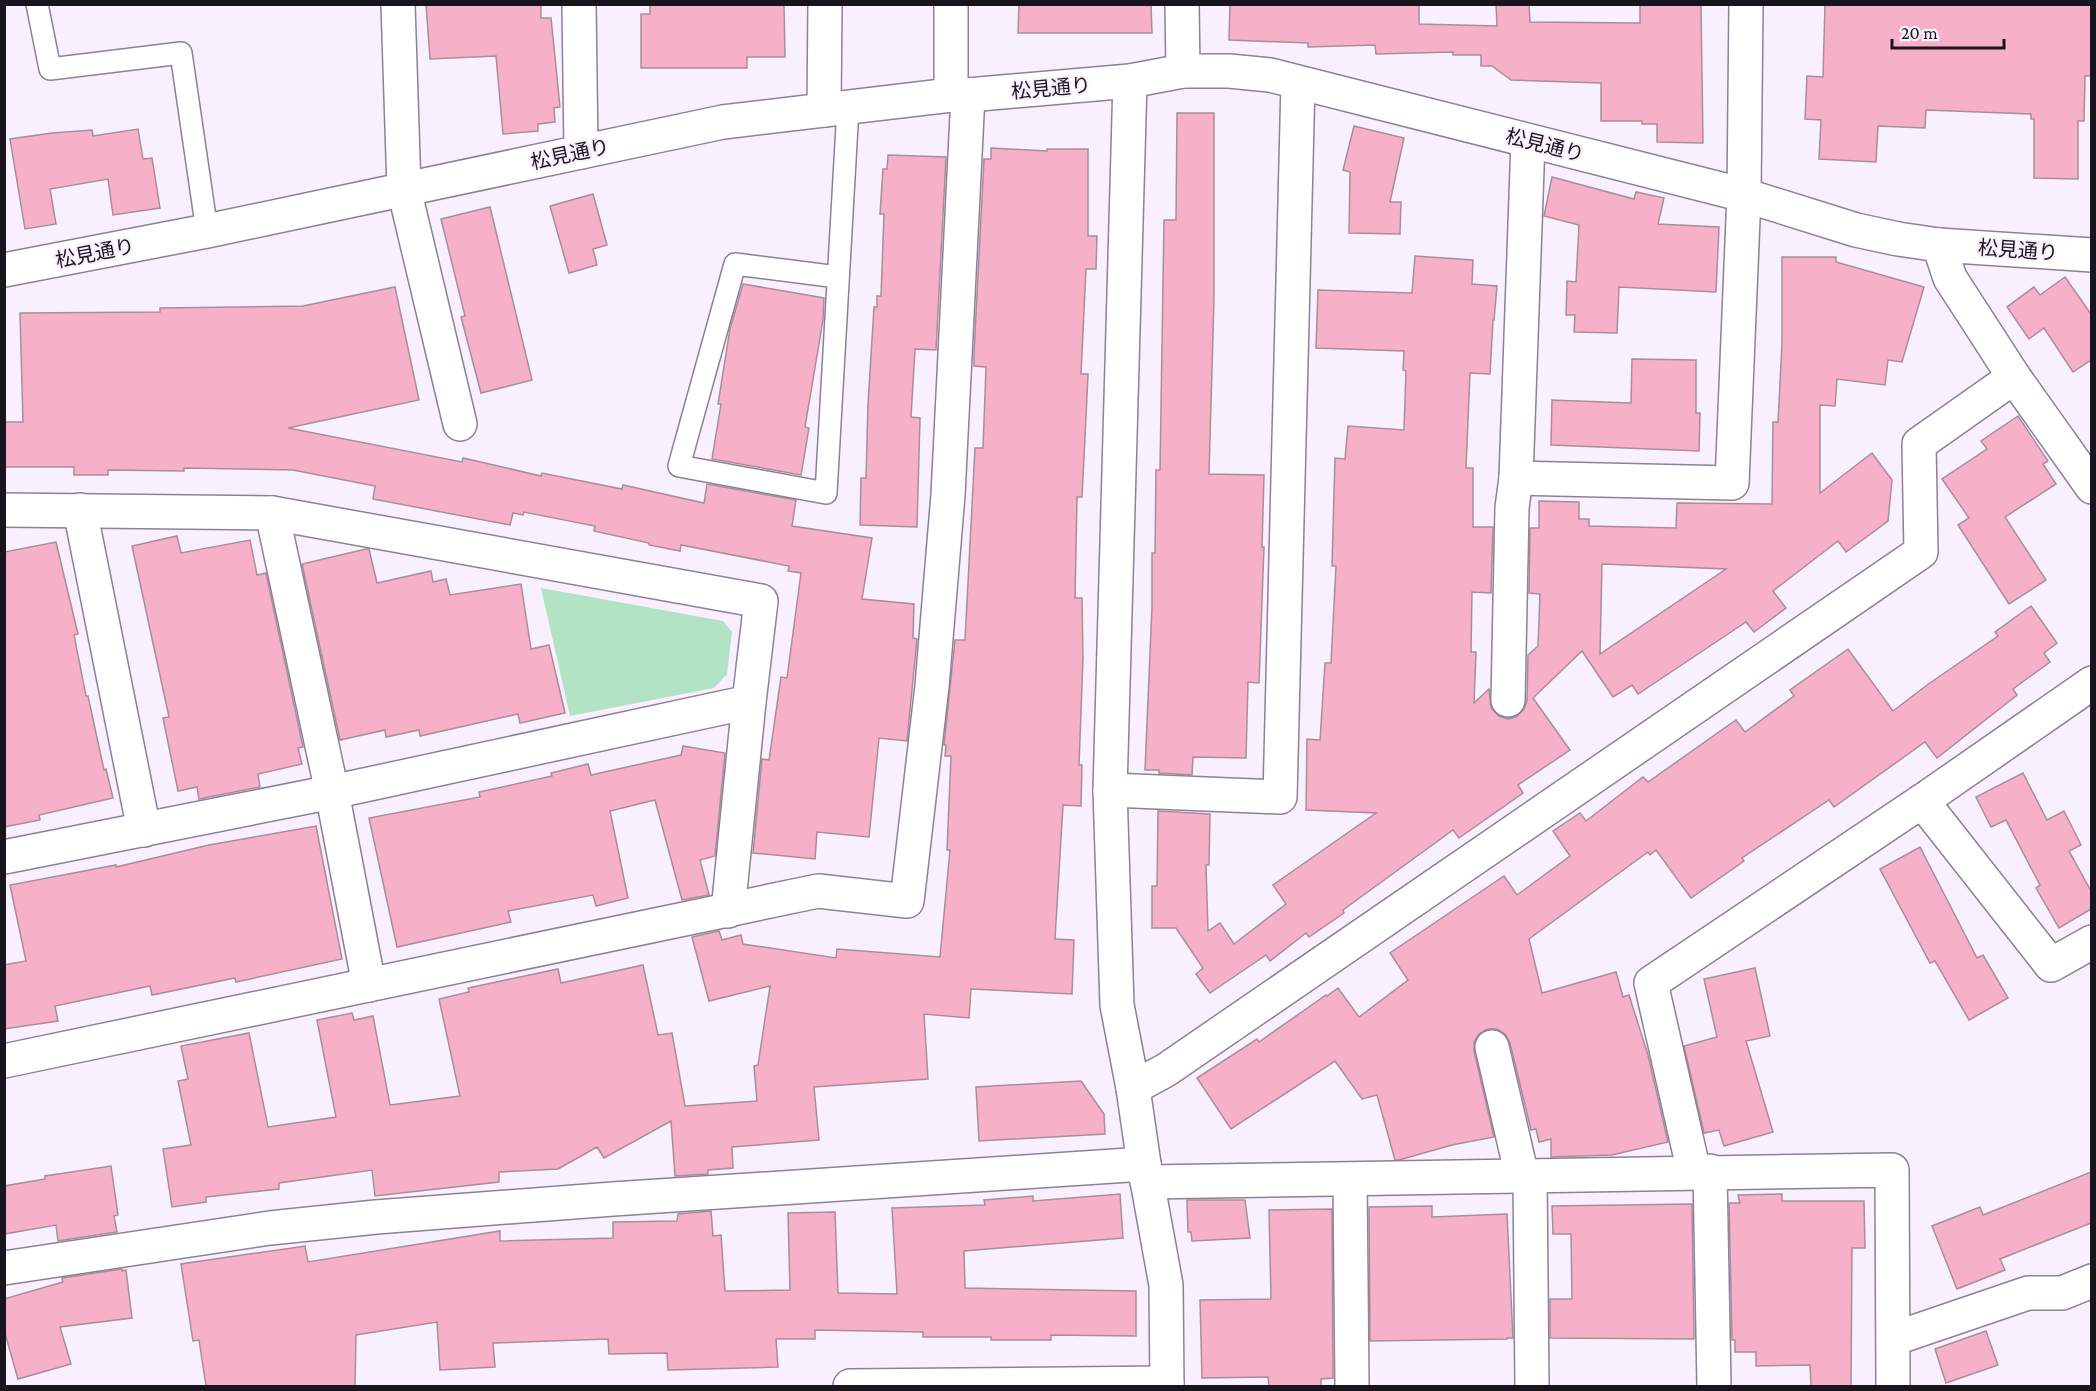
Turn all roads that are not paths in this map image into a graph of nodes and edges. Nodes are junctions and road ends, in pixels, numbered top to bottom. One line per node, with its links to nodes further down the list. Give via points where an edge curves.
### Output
1 (37, 4): 17 (lane, via 50,69 181,53)
2 (398, 4): 15 (street)
3 (579, 4): 14 (street)
4 (825, 4): 12 (street)
5 (951, 4): 11 (street)
6 (1182, 4): 8 (street)
7 (1746, 4): 16 (street)
8 (1183, 71): 9 (street, 松見通り); 10 (street, 松見通り, via 1270,75)
9 (1130, 81): 11 (street, 松見通り); 32 (street)
10 (1298, 83): 13 (street, 松見通り); 32 (street, via 1280,797)
11 (960, 95): 12 (street, 松見通り); 37 (street, via 948,495 932,686 907,901 818,891)
12 (836, 109): 14 (street, 松見通り, via 723,122); 21 (lane)
13 (1528, 141): 16 (street, 松見通り); 24 (street)
14 (582, 152): 15 (street, 松見通り)
15 (404, 189): 17 (street, 松見通り); 23 (street)
16 (1744, 195): 18 (street, 松見通り, via 1856,230); 24 (street, via 1732,483)
17 (207, 231): 20 (street, 松見通り)
18 (1939, 245): 19 (street, 松見通り); 22 (street, via 1950,278)
19 (2091, 255)
20 (4, 270)
21 (838, 277): 21 (lane, via 826,493 679,466 735,264)
22 (2014, 377): 25 (street); 42 (street, via 1918,444 1921,552)
23 (460, 424)
24 (1516, 478): 30 (street)
25 (2091, 487)
26 (4, 510): 27 (street)
27 (81, 510): 28 (street); 35 (street)
28 (272, 513): 31 (street, via 761,601); 33 (street)
29 (2091, 682): 34 (street)
30 (1508, 700)
31 (749, 702): 33 (street); 37 (street)
32 (1110, 790): 42 (street, via 1117,1005)
33 (332, 792): 35 (street); 39 (street)
34 (1922, 801): 38 (street, via 2051,965); 43 (street, via 1651,983)
35 (144, 830): 36 (street)
36 (4, 857)
37 (729, 911): 39 (street)
38 (2091, 942)
39 (369, 985): 41 (street)
40 (1492, 1047): 45 (street)
41 (4, 1061)
42 (1133, 1088): 44 (street)
43 (1702, 1172): 45 (street); 49 (street, via 1893,1170); 54 (street)
44 (1145, 1173): 46 (street); 47 (street, via 625,1198 376,1217 270,1228); 50 (street, via 1166,1285)
45 (1526, 1176): 46 (street); 53 (street)
46 (1350, 1180): 52 (street)
47 (4, 1268)
48 (2091, 1281): 49 (street, via 2062,1293 2028,1293)
49 (1893, 1339): 55 (street)
50 (1167, 1385): 51 (street)
51 (850, 1386)
52 (1352, 1386)
53 (1532, 1386)
54 (1714, 1386)
55 (1893, 1386)

